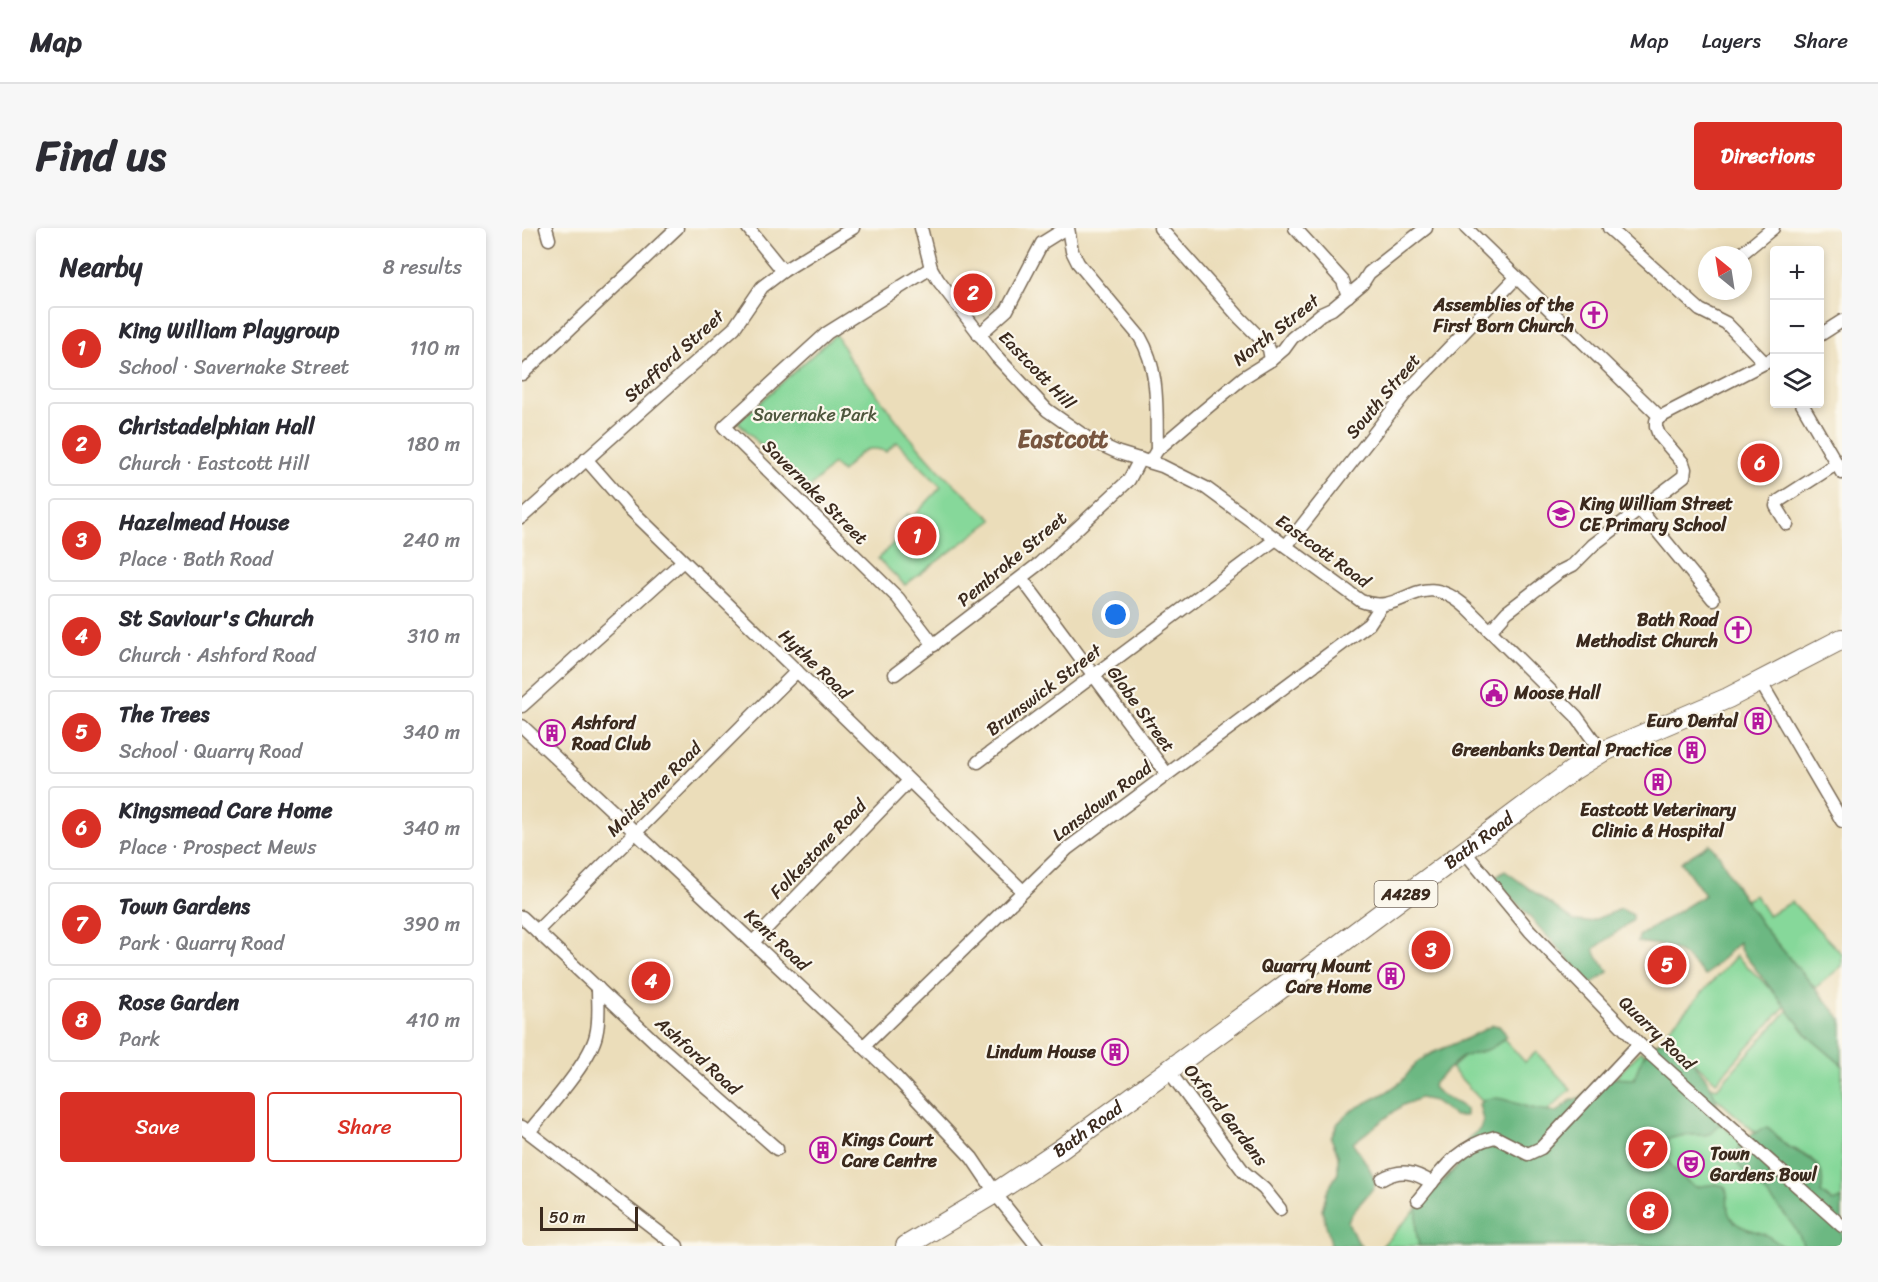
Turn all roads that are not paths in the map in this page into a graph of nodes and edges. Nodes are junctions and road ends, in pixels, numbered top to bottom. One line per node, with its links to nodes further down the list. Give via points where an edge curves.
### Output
1 (676, 228): 22 (street)
2 (748, 228): 14 (street)
3 (853, 228): 14 (street, Stafford Street)
4 (921, 228): 13 (street, Eastcott Hill)
5 (1067, 228): 19 (street, via 1042,243 1007,310); 25 (street, via 1078,263 1148,351 1155,381)
6 (1160, 228): 20 (street, via 1263,340)
7 (1294, 228): 16 (street, via 1343,281)
8 (1426, 228): 16 (street, North Street, via 1369,273)
9 (1466, 228): 15 (street)
10 (1610, 228): 21 (street, via 1700,310 1726,323)
11 (1773, 228): 12 (street)
12 (1751, 246)
13 (931, 268): 19 (street, Eastcott Hill); 39 (street, Savernake Street, via 827,333 724,427 898,598)
14 (783, 271): 26 (street, Stafford Street, via 762,287 734,328)
15 (1516, 278): 24 (street); 32 (street, South Street, via 1405,394 1326,495)
16 (1348, 296): 20 (street, North Street, via 1321,314)
17 (1842, 321): 18 (street)
18 (1824, 332)
19 (979, 334): 27 (street, Eastcott Hill, via 1060,421 1097,444)
20 (1270, 360): 25 (street, North Street)
21 (1770, 361): 24 (street)
22 (522, 374)
23 (1804, 408): 28 (street)
24 (1660, 417): 29 (street, via 1657,429 1683,463 1685,473)
25 (1157, 450): 27 (street, North Street)
26 (586, 459): 30 (street, Stafford Street); 33 (street, Hythe Road)
27 (1145, 461): 32 (street, Eastcott Road, via 1206,488); 34 (street, Pembroke Street)
28 (1839, 469): 31 (street, via 1777,502)
29 (1640, 510): 35 (street); 37 (street, via 1507,612)
30 (522, 517)
31 (1787, 524)
32 (1281, 543): 36 (street, Eastcott Road, via 1352,596); 42 (street, Brunswick Street)
33 (683, 561): 40 (street, Hythe Road); 44 (street)
34 (1022, 579): 39 (street, Pembroke Street); 42 (street, Globe Street)
35 (1713, 599)
36 (1381, 606): 37 (street, Eastcott Road, via 1419,591 1440,591 1458,600); 48 (street, Lansdown Road, via 1369,624)
37 (1490, 631): 46 (street, Eastcott Road, via 1576,716)
38 (1842, 639): 43 (main road, Bath Road / A4289)
39 (934, 645): 41 (street, Pembroke Street)
40 (797, 671): 49 (street, Hythe Road); 51 (street, Maidstone Road)
41 (896, 674)
42 (1095, 675): 47 (street, Brunswick Street); 48 (street, Globe Street)
43 (1760, 681): 46 (main road, Bath Road / A4289); 50 (street)
44 (522, 706)
45 (522, 726): 51 (street, Kent Road)
46 (1602, 752): 52 (main road, Bath Road / A4289, via 1546,788)
47 (978, 762)
48 (1167, 774): 53 (street, Lansdown Road, via 1067,849)
49 (909, 781): 53 (street, Hythe Road); 56 (street, Folkestone Road)
50 (1842, 821)
51 (636, 833): 55 (street, Maidstone Road); 56 (street, Kent Road)
52 (1464, 851): 58 (street, Quarry Road, via 1536,937); 60 (main road, Bath Road / A4289)
53 (1023, 891): 59 (street, Lansdown Road)
54 (522, 917): 55 (street, Ashford Road)
55 (537, 931): 57 (street, Ashford Road)
56 (753, 942): 59 (street, Kent Road)
57 (598, 988): 61 (street, via 596,1038 580,1065); 62 (street, Ashford Road)
58 (1639, 1044): 64 (street, via 1534,1152 1523,1152 1495,1137 1464,1149); 68 (street, Quarry Road)
59 (864, 1046): 65 (street, Kent Road, via 972,1158)
60 (1168, 1070): 65 (main road, Bath Road / A4289); 67 (street, Oxford Gardens, via 1244,1172)
61 (526, 1130): 69 (street)
62 (777, 1149)
63 (1382, 1179): 64 (street, via 1402,1171)
64 (1432, 1184): 66 (street)
65 (995, 1193): 70 (main road, A4289); 71 (street, Kent Road)
66 (1418, 1200)
67 (1280, 1209)
68 (1842, 1226)
69 (677, 1246)
70 (906, 1246)
71 (1037, 1246)

